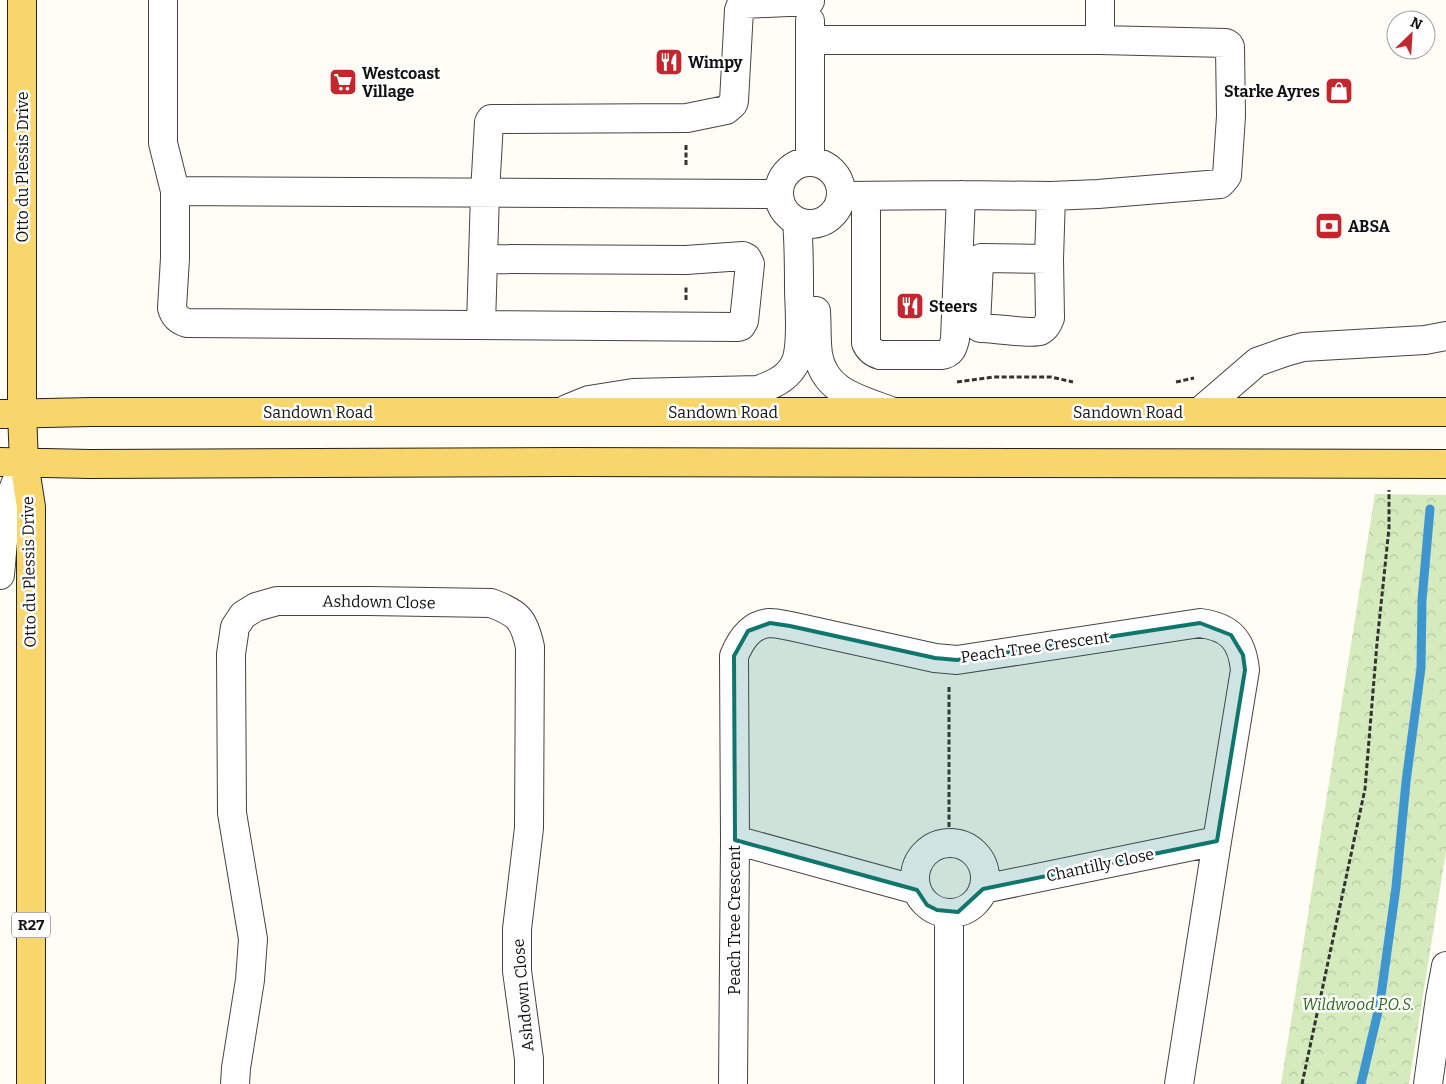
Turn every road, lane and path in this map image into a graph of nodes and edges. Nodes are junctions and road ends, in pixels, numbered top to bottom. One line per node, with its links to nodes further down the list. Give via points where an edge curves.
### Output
1 (22, 0): 23 (main road, Otto du Plessis Drive / R27)
2 (163, 0): 8 (street, via 163,143)
3 (1100, 0): 6 (street)
4 (810, 1): 5 (street); 9 (street, via 741,5 734,101 726,110 687,118 492,119 489,122)
5 (810, 40): 6 (street); 7 (street)
6 (1100, 40): 13 (street, via 1229,44 1227,176 1218,184)
7 (810, 162): 10 (street, via 798,164 787,171 780,182); 12 (street, via 823,164)
8 (175, 191): 9 (street); 17 (street, via 172,308 174,315 184,322)
9 (485, 193): 10 (street); 15 (street)
10 (778, 194): 14 (street, via 786,214)
11 (961, 194): 12 (street); 12 (street, via 955,339 952,350 941,355 880,355 870,350 866,343); 13 (street)
12 (854, 196): 14 (street, via 821,222)
13 (1050, 196): 16 (street)
14 (806, 223): 19 (street, via 800,338 796,361 784,378 758,390 633,393 588,400); 20 (street, via 822,370 837,388)
15 (483, 259): 17 (street); 17 (street, via 686,260 740,256 747,258 750,264 745,315 743,324 738,327)
16 (1049, 259): 16 (street, via 981,258 977,326 1036,332 1047,325 1050,318)
17 (481, 325)
18 (1446, 336): 21 (street, via 1303,347 1285,352 1257,362)
19 (561, 412): 20 (main road, Sandown Road); 23 (main road, Sandown Road)
20 (893, 412): 21 (main road, Sandown Road)
21 (1198, 412): 22 (main road, Sandown Road)
22 (1446, 412)
23 (11, 414): 24 (main road, Otto du Plessis Drive / R27)
24 (12, 462): 25 (main road); 27 (street); 37 (main road, Otto du Plessis Drive / R27, via 31,506)
25 (1446, 464)
26 (1389, 490): 43 (path, via 1389,528 1365,788)
27 (0, 575)
28 (948, 659): 29 (street, Peach Tree Crescent, via 770,623 748,631 734,656); 30 (street, Peach Tree Crescent, via 1200,622 1231,635 1239,645 1245,670); 31 (path)
29 (735, 840): 33 (street); 40 (street, Peach Tree Crescent)
30 (1217, 841): 32 (street, Chantilly Close); 42 (street, Peach Tree Crescent)
31 (949, 843): 32 (street, via 963,845 978,857 985,875); 33 (street, via 934,846 920,858 914,876)
32 (983, 889): 34 (street, via 968,908)
33 (917, 890): 34 (street, via 927,905)
34 (949, 913): 41 (street)
35 (1446, 966): 36 (street)
36 (1443, 998): 44 (street)
37 (31, 1084)
38 (235, 1084): 39 (street, Ashdown Close, via 253,939 232,813 231,654 235,628 243,614 277,602 368,601 491,604 517,616 527,633 530,647 529,828 517,929 517,970 529,1059)
39 (529, 1084)
40 (733, 1084)
41 (948, 1084)
42 (1179, 1084)
43 (1302, 1084)
44 (1428, 1084)

